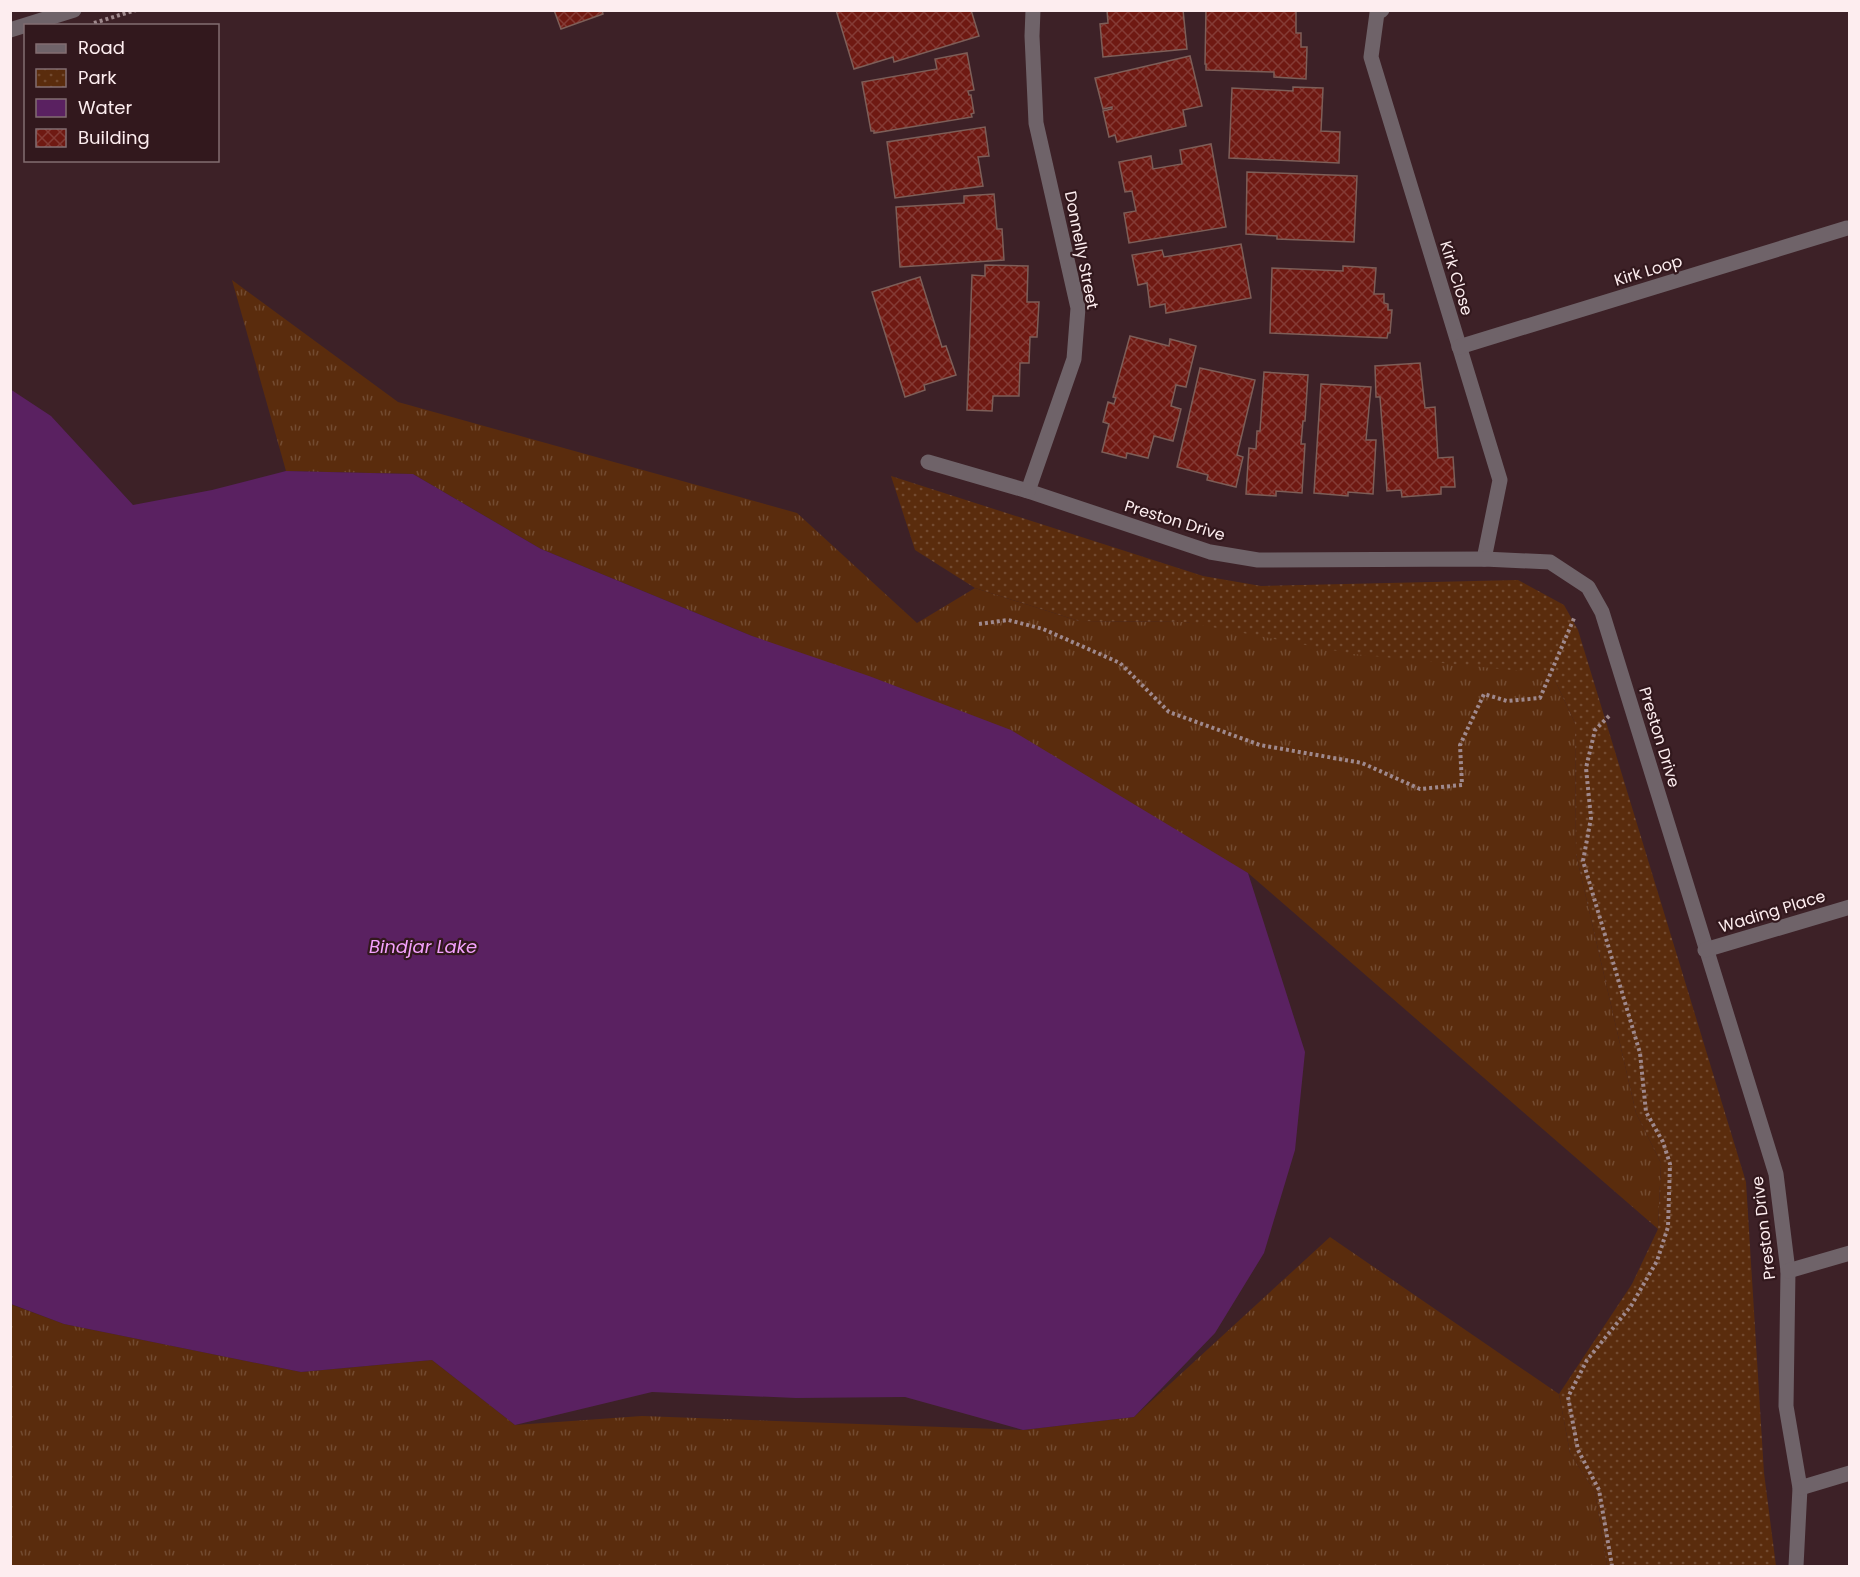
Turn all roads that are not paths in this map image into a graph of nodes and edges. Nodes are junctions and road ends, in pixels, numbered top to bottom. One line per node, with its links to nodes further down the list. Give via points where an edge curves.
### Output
1 (74, 10): 4 (street)
2 (1033, 10): 8 (street, Donnelly Street, via 1036,123 1078,308 1074,359)
3 (1382, 10): 6 (street, Kirk Close, via 1377,13 1371,57)
4 (29, 24)
5 (1847, 228): 6 (street, Kirk Loop)
6 (1459, 347): 9 (street, Kirk Close, via 1500,480)
7 (928, 462): 8 (street, Preston Drive)
8 (1028, 491): 9 (street, Preston Drive, via 1210,552 1258,560)
9 (1484, 559): 11 (street, Preston Drive, via 1550,562 1588,588 1602,612)
10 (1850, 907): 11 (street, Wading Place)
11 (1705, 950): 13 (street, Preston Drive, via 1776,1174)
12 (1850, 1253): 13 (street)
13 (1788, 1271): 15 (street, Preston Drive, via 1786,1406)
14 (1850, 1473): 15 (street)
15 (1800, 1488): 16 (street, Preston Drive)
16 (1796, 1566)

